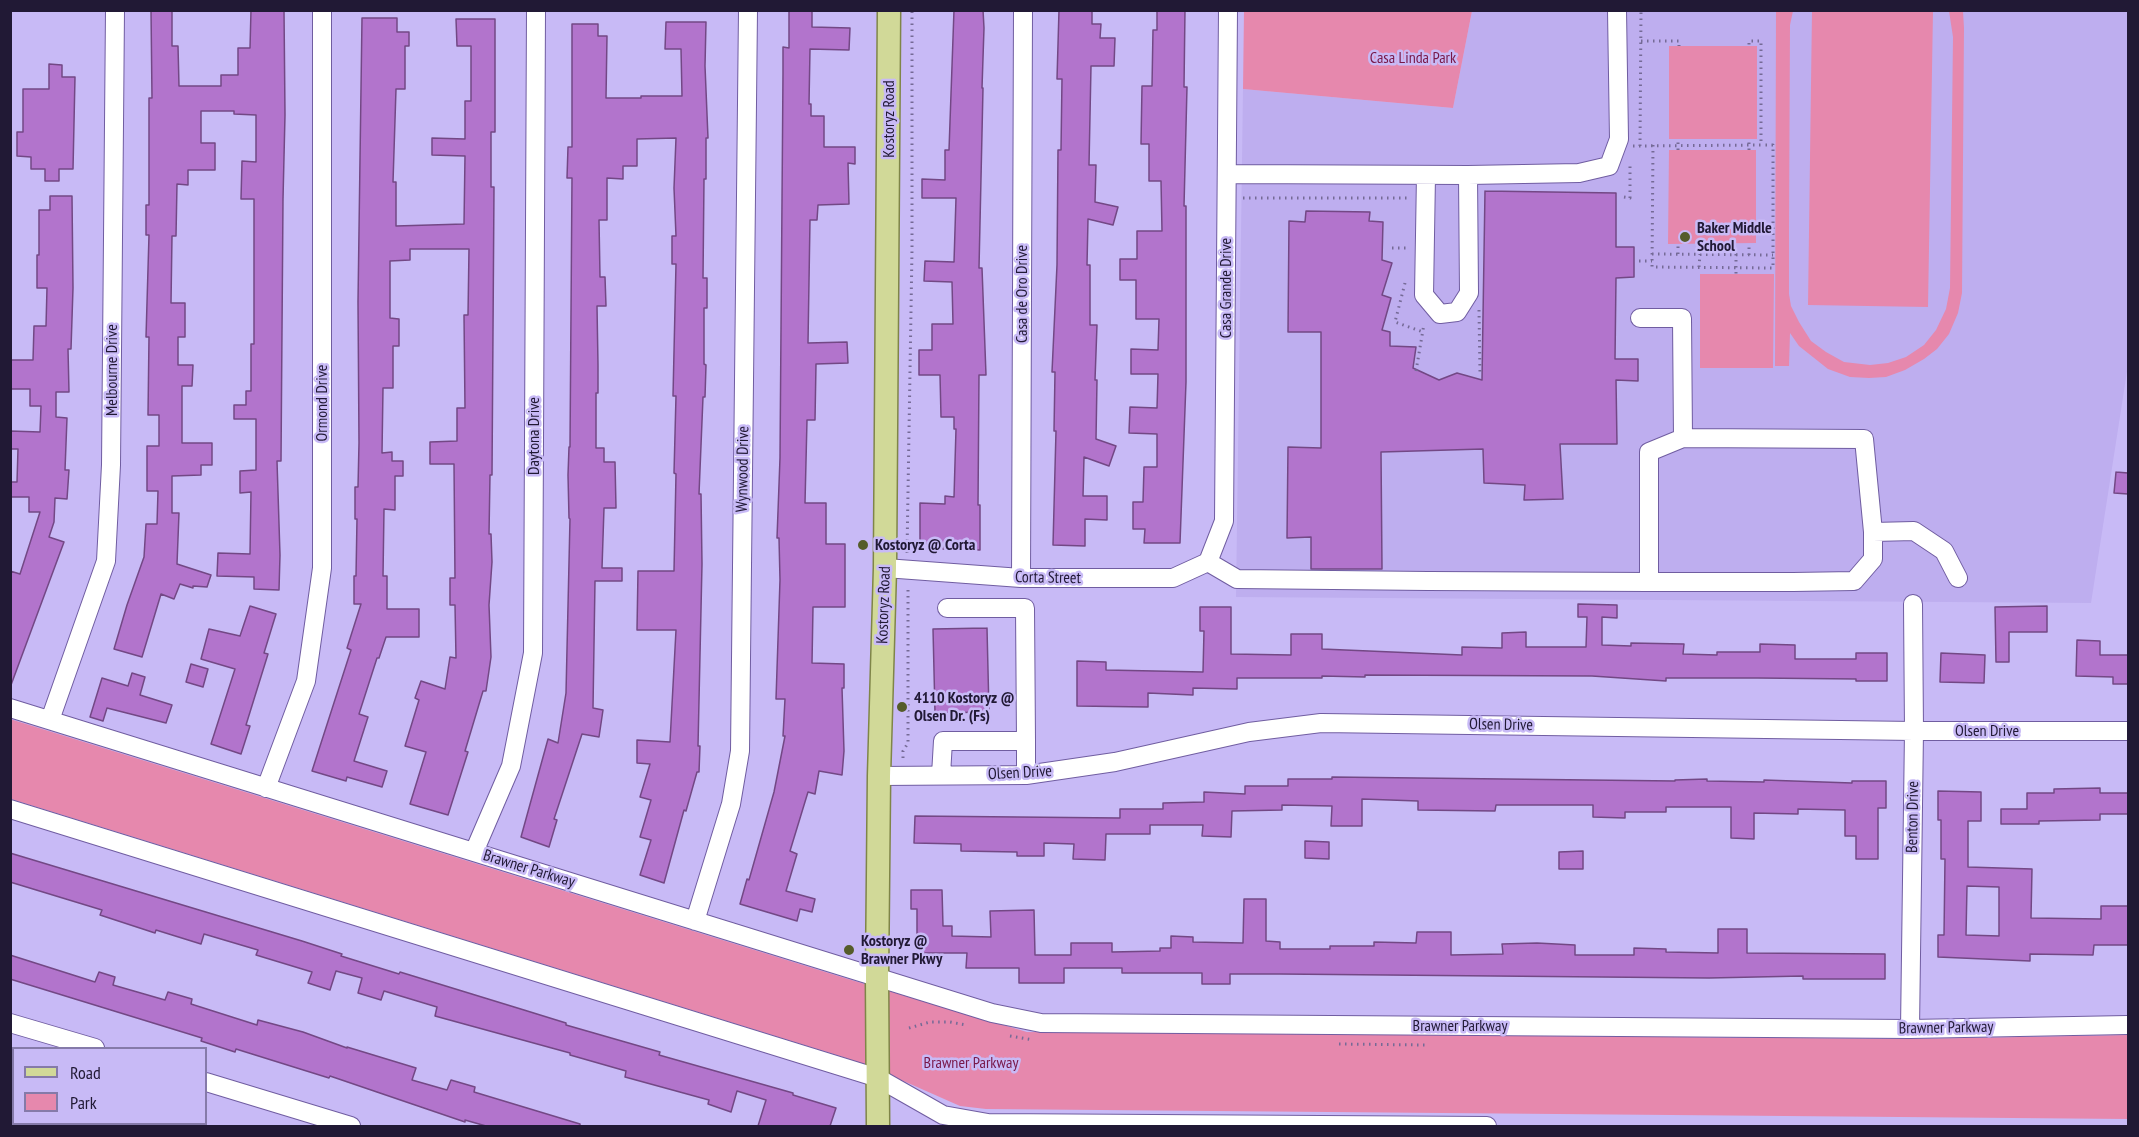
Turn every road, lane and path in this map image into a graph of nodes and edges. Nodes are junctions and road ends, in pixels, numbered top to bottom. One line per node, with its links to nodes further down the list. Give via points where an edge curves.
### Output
1 (115, 10): 57 (street, Melbourne Drive, via 111,465 106,561)
2 (322, 10): 65 (street, Ormond Drive, via 322,568 306,681)
3 (536, 10): 67 (street, Daytona Drive, via 533,653 511,766)
4 (748, 10): 68 (street, Wynwood Drive, via 740,751 731,804)
5 (889, 10): 50 (main road, Kostoryz Road)
6 (912, 10): 50 (path)
7 (1023, 10): 51 (street, Casa de Oro Drive)
8 (1228, 10): 21 (street, Casa Grande Drive)
9 (1617, 10): 23 (street, via 1619,139 1609,166 1579,172)
10 (1641, 10): 11 (path)
11 (1641, 41): 12 (path, via 1679,41); 16 (path)
12 (1679, 46)
13 (1678, 139): 18 (path)
14 (1749, 139): 19 (path)
15 (1761, 145): 36 (path, via 1773,145)
16 (1640, 146)
17 (1653, 146): 31 (path)
18 (1678, 150)
19 (1749, 150)
20 (1630, 156): 24 (path, via 1630,198)
21 (1227, 174): 22 (street); 49 (street, Casa Grande Drive, via 1224,521)
22 (1425, 175): 23 (street); 23 (street, via 1424,295 1440,314 1457,312 1469,293)
23 (1468, 175)
24 (1624, 197)
25 (1241, 198): 26 (path)
26 (1412, 198)
27 (1678, 243): 32 (path)
28 (1749, 244): 35 (path)
29 (1392, 248): 30 (path)
30 (1412, 248)
31 (1652, 254): 32 (path); 38 (path)
32 (1678, 254): 33 (path)
33 (1700, 254): 34 (path); 39 (path)
34 (1736, 254): 35 (path); 40 (path)
35 (1749, 255): 36 (path)
36 (1773, 255): 40 (path, via 1773,268)
37 (1639, 261): 38 (path)
38 (1652, 261): 39 (path, via 1652,267)
39 (1699, 267): 40 (path)
40 (1737, 268): 41 (path)
41 (1737, 274)
42 (1406, 281): 45 (path, via 1395,322)
43 (1640, 318): 47 (street, via 1682,318)
44 (1425, 319): 45 (path)
45 (1423, 332): 46 (path)
46 (1416, 370)
47 (1683, 438): 48 (street, via 1864,439); 53 (street, via 1649,452)
48 (1873, 532): 52 (street, via 1914,531 1944,551); 53 (street, via 1873,559 1854,581)
49 (1208, 562): 51 (street, Corta Street, via 1173,578); 53 (street, via 1237,579)
50 (896, 569): 51 (street, Corta Street); 61 (path, via 908,743 903,751); 64 (main road, Kostoryz Road)
51 (1021, 578)
52 (1958, 579)
53 (1650, 582)
54 (1913, 604): 58 (street, Benton Drive)
55 (947, 608): 60 (street, via 1025,608)
56 (10, 708): 57 (street, Brawner Parkway)
57 (50, 720): 65 (street, Brawner Parkway)
58 (1914, 731): 59 (street, Olsen Drive); 63 (street, Olsen Drive, via 1321,723 1249,732 1115,762); 72 (street, Benton Drive)
59 (2128, 731)
60 (1026, 741): 62 (street, via 943,741); 63 (street)
61 (904, 775): 62 (street, Olsen Drive); 64 (street, Olsen Drive)
62 (941, 775): 63 (street, Olsen Drive)
63 (1026, 775)
64 (879, 776): 69 (main road, Kostoryz Road)
65 (266, 788): 67 (street, Brawner Parkway)
66 (10, 809): 74 (street)
67 (474, 852): 68 (street, Brawner Parkway)
68 (695, 921): 69 (street, Brawner Parkway)
69 (877, 977): 72 (street, Brawner Parkway, via 992,1013 1041,1023); 74 (main road, Kostoryz Road)
70 (10, 1023): 73 (street)
71 (2128, 1025): 72 (street, Brawner Parkway)
72 (1910, 1029)
73 (92, 1047)
74 (878, 1078): 76 (street, via 943,1115); 78 (main road, Kostoryz Road)
75 (207, 1082): 77 (street)
76 (979, 1125): 79 (street)
77 (351, 1126)
78 (878, 1126)
79 (1487, 1126)

